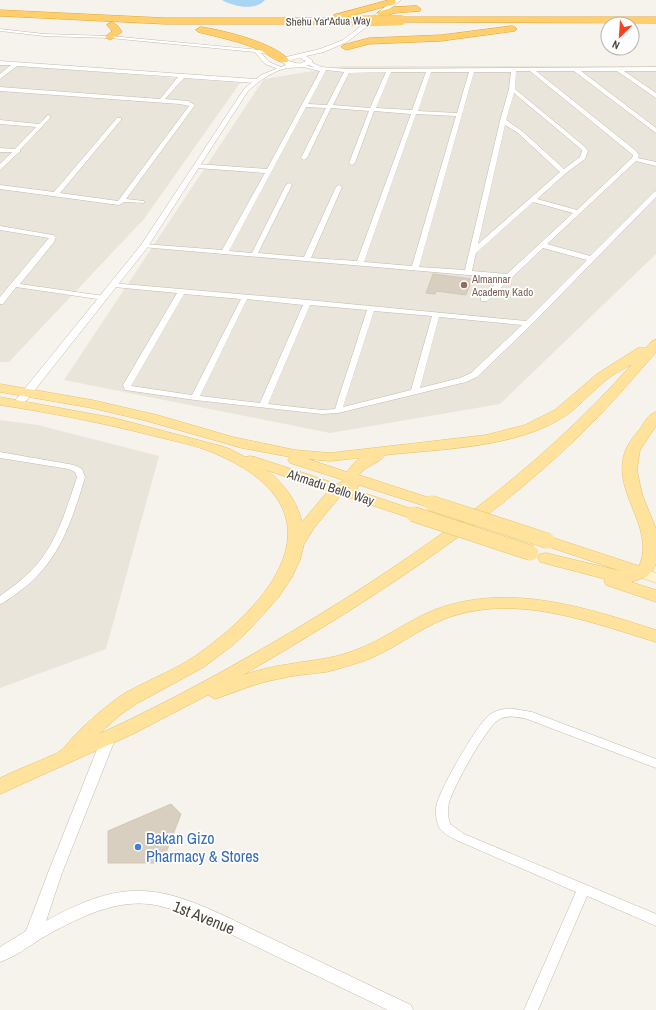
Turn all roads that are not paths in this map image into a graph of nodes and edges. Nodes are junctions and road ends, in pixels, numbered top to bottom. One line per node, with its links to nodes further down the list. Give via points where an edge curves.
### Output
1 (401, 1): 2 (highway, via 402,7); 4 (highway); 7 (street)
2 (411, 9): 3 (highway); 7 (highway)
3 (429, 9)
4 (368, 10): 7 (highway); 11 (highway, via 325,18)
5 (448, 10): 9 (highway)
6 (0, 13): 11 (highway, Shehu Yar'Adua Way, via 124,20)
7 (387, 13): 15 (street); 27 (street, via 338,45)
8 (0, 19): 14 (highway, Shehu Yar'Adua Way)
9 (534, 19): 10 (highway, Shehu Yar'Adua Way); 12 (highway, Shehu Yar'Adua Way)
10 (656, 20)
11 (265, 22): 13 (highway, Shehu Yar'Adua Way)
12 (397, 23): 13 (highway, Shehu Yar'Adua Way); 18 (highway, Shehu Yar'Adua Way)
13 (347, 24): 17 (highway, Shehu Yar'Adua Way)
14 (112, 25): 17 (highway, Shehu Yar'Adua Way); 23 (highway, via 116,32)
15 (377, 25)
16 (600, 25): 18 (highway, Shehu Yar'Adua Way)
17 (153, 26): 26 (highway, via 215,32)
18 (551, 26): 24 (highway, via 441,38 370,41)
19 (640, 27): 20 (highway)
20 (656, 28)
21 (0, 30): 23 (street, via 44,35)
22 (365, 35): 24 (street)
23 (110, 37): 25 (street)
24 (346, 47): 28 (street, via 318,56)
25 (256, 50): 26 (street); 31 (street, via 267,63)
26 (269, 52): 31 (highway)
27 (295, 56): 28 (street, via 307,58); 31 (street)
28 (310, 62): 32 (street); 40 (street, via 320,68)
29 (0, 63): 30 (street)
30 (16, 64): 44 (street); 45 (street)
31 (280, 65): 32 (street); 32 (street); 46 (street)
32 (298, 65): 35 (street)
33 (618, 69): 34 (street); 39 (street); 49 (street)
34 (656, 69)
35 (322, 70): 40 (street); 51 (street)
36 (472, 70): 37 (street); 43 (street); 55 (street)
37 (514, 70): 38 (street); 48 (street)
38 (531, 70): 39 (street); 65 (street, via 633,151 636,155)
39 (576, 70): 61 (street)
40 (339, 71): 41 (street)
41 (347, 71): 42 (street); 52 (street)
42 (389, 71): 43 (street); 53 (street)
43 (429, 71): 54 (street)
44 (182, 76): 46 (street); 50 (street)
45 (0, 77)
46 (255, 81): 68 (street, via 246,90)
47 (0, 89): 50 (street)
48 (512, 89): 58 (street); 71 (street, via 585,151 583,158)
49 (656, 96)
50 (161, 101): 77 (street, via 192,105)
51 (303, 105): 52 (street); 70 (street)
52 (329, 107): 53 (street); 64 (street)
53 (372, 110): 54 (street); 66 (street)
54 (415, 112): 55 (street); 89 (street)
55 (460, 115): 90 (street)
56 (48, 117): 60 (street)
57 (119, 119): 76 (street)
58 (503, 120): 71 (street); 84 (street)
59 (0, 122): 60 (street)
60 (40, 126): 63 (street)
61 (656, 131)
62 (0, 150): 63 (street)
63 (18, 151): 69 (street)
64 (304, 158)
65 (635, 160): 67 (street); 80 (street)
66 (352, 164)
67 (656, 164)
68 (197, 166): 70 (street); 83 (street)
69 (0, 168)
70 (268, 171): 85 (street)
71 (564, 172): 78 (street)
72 (289, 185): 86 (street)
73 (0, 186): 76 (street)
74 (339, 187): 87 (street)
75 (656, 193): 88 (street)
76 (55, 195): 77 (street, via 115,203)
77 (122, 200): 79 (street)
78 (532, 200): 80 (street); 84 (street)
79 (142, 202)
80 (578, 212): 82 (street)
81 (0, 228): 94 (street, via 53,237)
82 (541, 245): 88 (street); 92 (street)
83 (144, 246): 85 (street); 93 (street)
84 (474, 251): 91 (street)
85 (225, 252): 86 (street)
86 (254, 255): 87 (street)
87 (307, 259): 89 (street)
88 (592, 259): 103 (street)
89 (360, 263): 90 (street)
90 (415, 268): 91 (street)
91 (468, 272): 92 (street)
92 (508, 276): 98 (street)
93 (114, 285): 95 (street); 97 (street)
94 (15, 286): 97 (street); 99 (street)
95 (182, 291): 96 (street); 108 (street, via 127,385 133,390)
96 (245, 297): 100 (street); 108 (street)
97 (104, 298): 106 (street)
98 (484, 299)
99 (0, 302)
100 (308, 302): 101 (street); 111 (street)
101 (372, 308): 102 (street); 112 (street)
102 (436, 314): 103 (street); 107 (street)
103 (528, 323): 107 (street, via 474,375)
104 (656, 343): 116 (main road, via 602,377 560,413 530,428 486,439); 126 (main road, via 572,434 500,498 428,552 342,609)
105 (0, 388): 106 (main road, Ahmadu Bello Way)
106 (26, 392): 110 (street); 114 (main road, Ahmadu Bello Way, via 127,411)
107 (415, 392): 112 (street)
108 (195, 398): 111 (street)
109 (0, 401): 110 (main road, Ahmadu Bello Way)
110 (18, 404): 115 (main road, Ahmadu Bello Way, via 119,423)
111 (263, 406): 112 (street, via 322,412)
112 (338, 411)
113 (656, 416): 119 (main road, via 635,446 630,467 638,504)
114 (233, 441): 116 (main road, via 312,456); 118 (main road, Ahmadu Bello Way)
115 (216, 449): 118 (main road, Ahmadu Bello Way); 120 (main road, via 253,468 276,486 292,513)
116 (386, 451): 118 (main road, via 362,463)
117 (0, 455): 124 (street, via 71,467 79,471 81,477 69,514 44,562 26,581)
118 (347, 484): 120 (main road, via 308,525); 121 (main road, Ahmadu Bello Way, bridge, via 365,498); 122 (main road, bridge, via 425,501)
119 (652, 535): 122 (main road, via 652,552 647,567)
120 (296, 544): 128 (main road, via 286,572 258,611 239,631 199,662 122,704 90,731)
121 (539, 556): 122 (main road, via 618,576); 123 (main road, Ahmadu Bello Way)
122 (649, 575)
123 (656, 596)
124 (0, 601)
125 (656, 636): 126 (main road, via 586,614 541,605 503,603 470,606 426,620 359,656 334,664 263,676)
126 (168, 709): 127 (main road)
127 (109, 737): 128 (main road); 133 (street)
128 (65, 757): 130 (main road)
129 (656, 764): 131 (street, via 528,715 507,712 492,718 480,732 444,802 441,815 445,827 460,837)
130 (0, 786)
131 (583, 890): 132 (street); 136 (street)
132 (656, 920)
133 (32, 937): 134 (street, 1st Avenue); 135 (street, 1st Avenue, via 80,910 114,899 143,897 170,902 204,914)
134 (0, 955)
135 (405, 1010)
136 (531, 1010)

